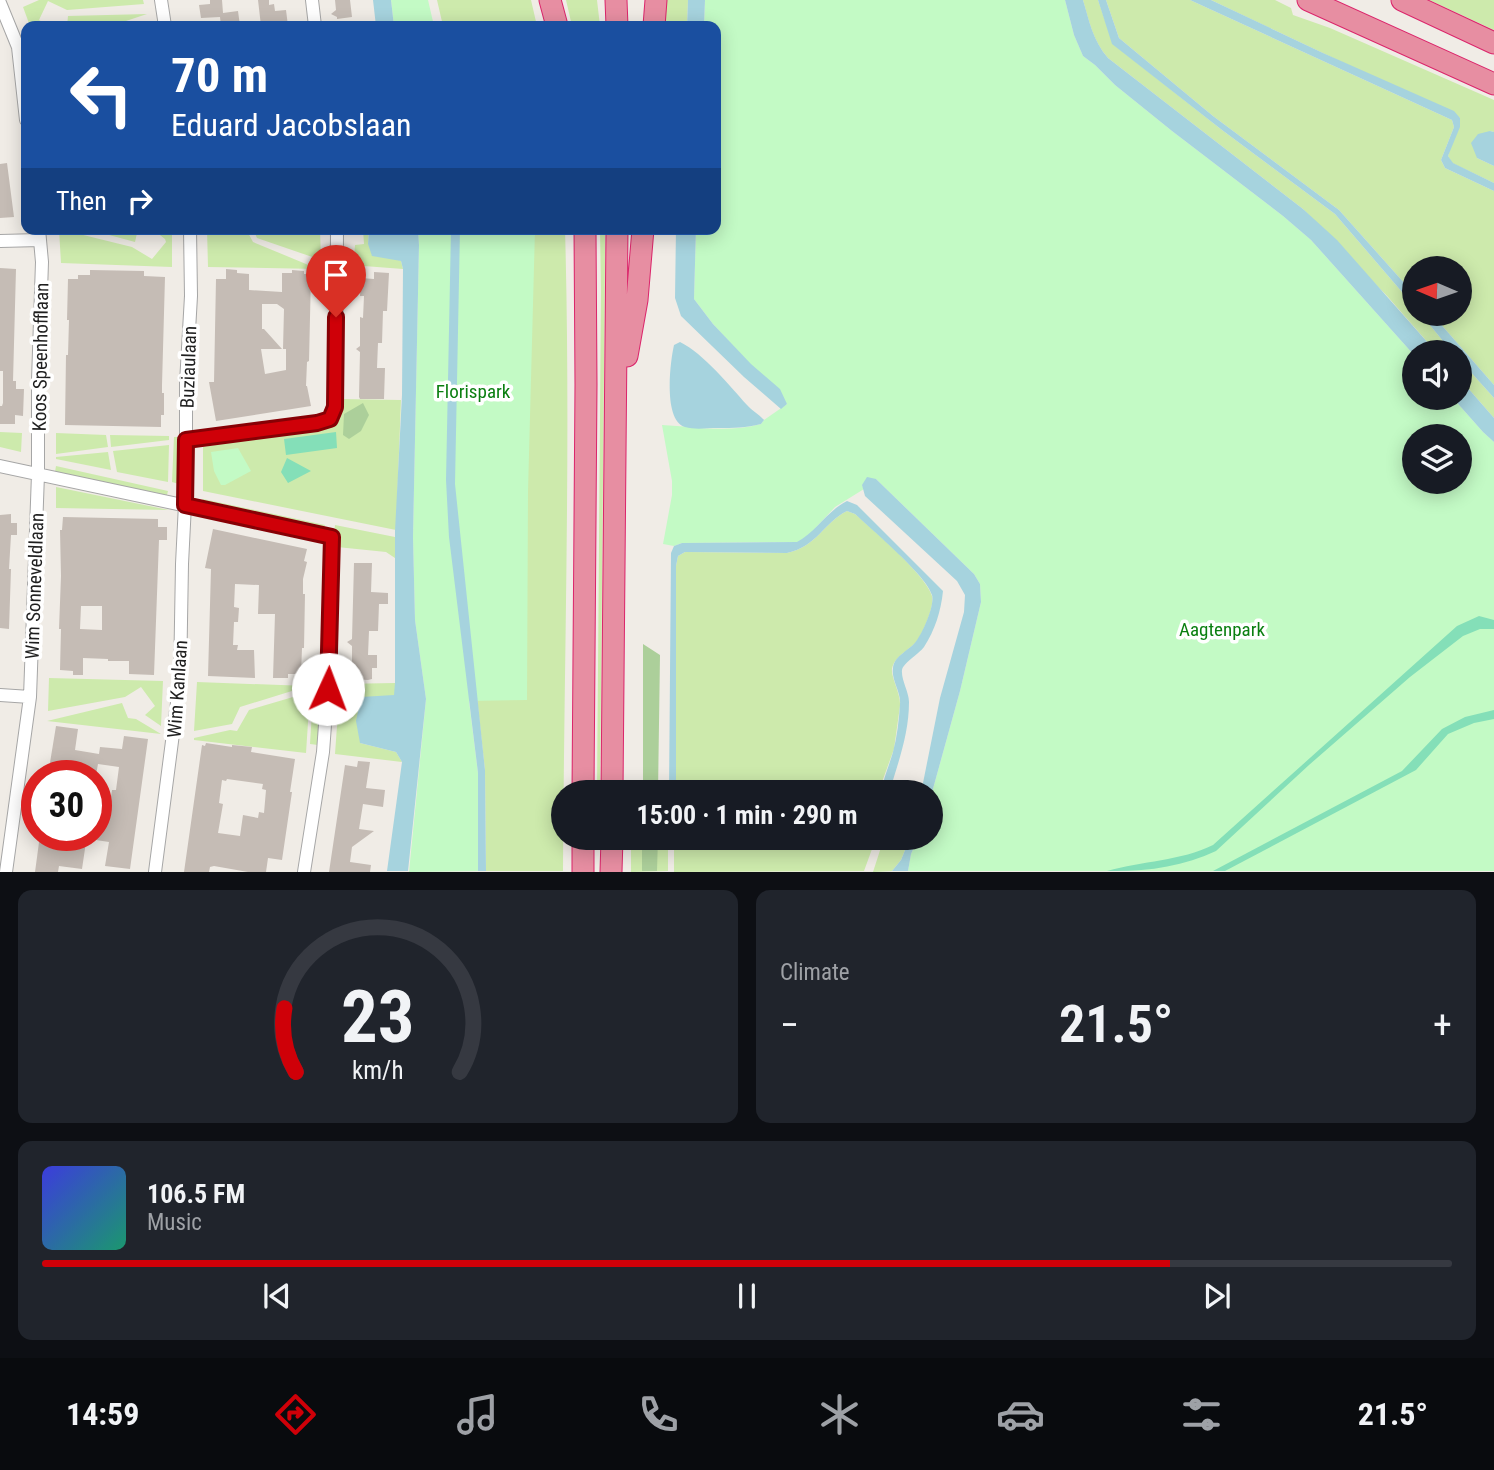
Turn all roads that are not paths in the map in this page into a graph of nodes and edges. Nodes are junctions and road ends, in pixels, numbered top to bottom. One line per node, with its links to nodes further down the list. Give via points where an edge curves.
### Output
1 (161, 0): 9 (street)
2 (312, 0): 10 (street)
3 (550, 0): 11 (highway)
4 (616, 0): 12 (highway)
5 (656, 0): 13 (highway)
6 (1308, 0): 17 (highway)
7 (1402, 0): 15 (highway)
8 (0, 3): 14 (street)
9 (164, 21)
10 (314, 21)
11 (556, 21)
12 (617, 21)
13 (654, 21)
14 (6, 33): 16 (street, via 18,47)
15 (1494, 43)
16 (21, 74)
17 (1494, 84)
18 (34, 235): 25 (street, Koos Speenhofflaan)
19 (40, 235): 29 (street, Koos Speenhofflaan)
20 (190, 235): 27 (street, Buziaulaan)
21 (337, 235): 27 (street, via 335,407 330,419)
22 (585, 235): 33 (highway)
23 (617, 235): 26 (highway)
24 (642, 235): 26 (highway, via 637,300)
25 (0, 241)
26 (615, 428): 34 (highway)
27 (186, 440): 30 (street, Buziaulaan)
28 (0, 466): 29 (street)
29 (38, 474): 30 (street); 32 (street, Wim Sonneveldlaan)
30 (185, 505): 38 (street, Wim Kanlaan, via 180,680); 39 (street, via 332,537 323,752)
31 (0, 695): 32 (street)
32 (30, 697): 37 (street, Wim Sonneveldlaan)
33 (583, 780)
34 (612, 780)
35 (583, 850): 40 (highway)
36 (612, 850): 41 (highway)
37 (6, 872)
38 (155, 872)
39 (303, 872)
40 (583, 872)
41 (611, 872)

